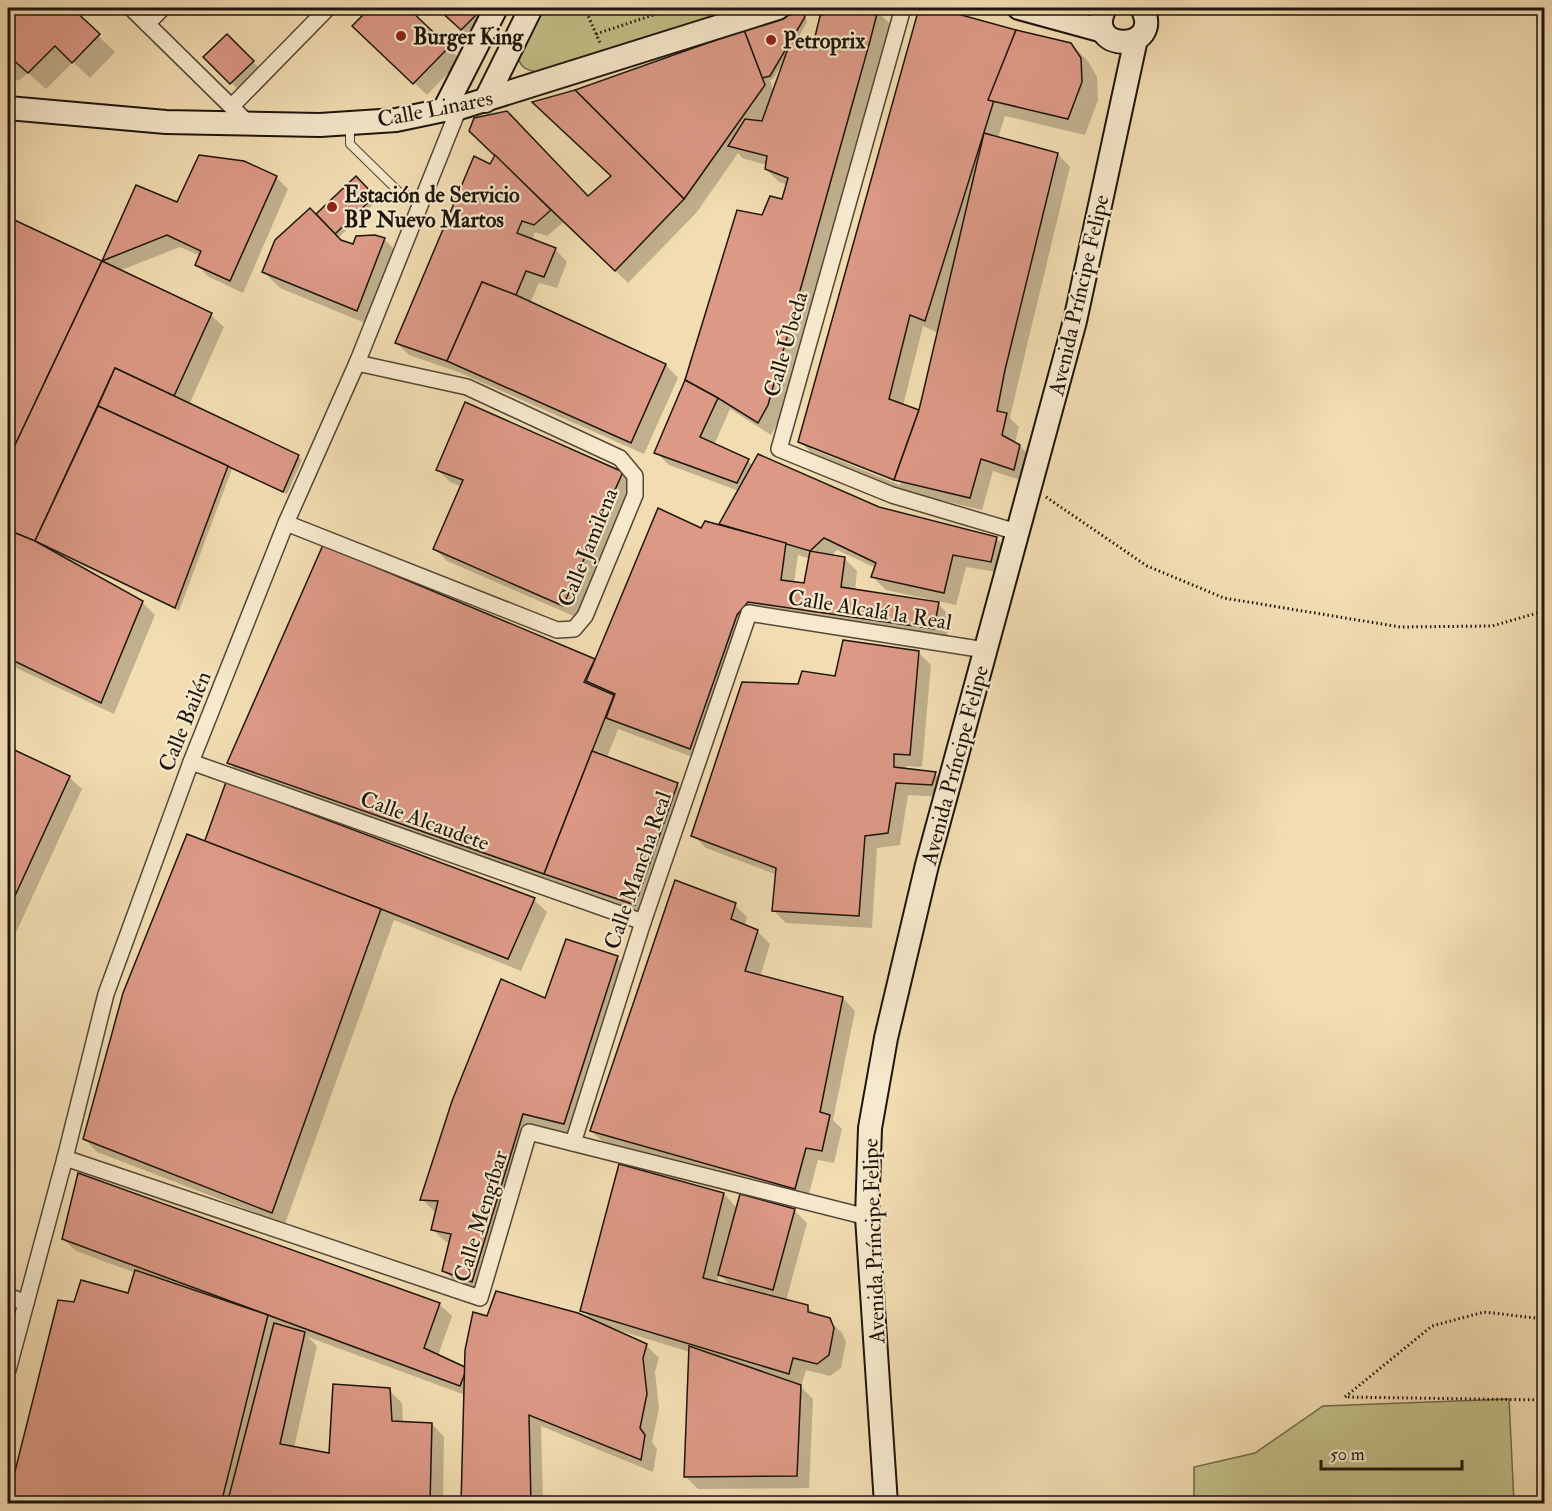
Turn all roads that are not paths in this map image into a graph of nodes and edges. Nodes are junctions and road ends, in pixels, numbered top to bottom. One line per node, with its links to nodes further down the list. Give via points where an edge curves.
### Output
1 (131, 8): 11 (street)
2 (163, 8): 11 (street)
3 (328, 8): 15 (street)
4 (496, 8): 17 (main road)
5 (531, 8): 14 (main road)
6 (778, 8): 14 (main road, Calle Linares)
7 (903, 8): 23 (street, Calle Úbeda, via 779,449 892,495)
8 (1019, 8): 12 (main road)
9 (1105, 8): 12 (main road, via 1101,16)
10 (1142, 8): 13 (main road, Avenida Príncipe Felipe, via 1146,21)
11 (147, 24): 15 (street)
12 (1103, 31): 13 (main road, via 1123,43)
13 (1136, 39): 23 (main road, Avenida Príncipe Felipe, via 1075,321)
14 (485, 101): 17 (main road, Calle Linares)
15 (232, 106): 18 (street)
16 (8, 108): 18 (main road, Calle Linares, via 166,122)
17 (452, 109): 19 (main road, Calle Linares, via 396,120); 20 (street, Calle Bailén)
18 (249, 123): 19 (main road, Calle Linares)
19 (350, 123): 20 (lane, via 350,144 399,192)
20 (422, 201): 21 (street, Calle Bailén)
21 (357, 363): 22 (street, Calle Bailén); 22 (street, Calle Jamilena, via 467,387 620,458 635,476 635,495 585,616 574,629 557,630)
22 (286, 524): 26 (street, Calle Bailén)
23 (1017, 532): 25 (main road, Avenida Príncipe Felipe)
24 (749, 613): 25 (street, Calle Alcalá la Real); 27 (street, Calle Mancha Real)
25 (985, 650): 30 (main road, Avenida Príncipe Felipe, via 927,865 886,1038 870,1128)
26 (192, 762): 27 (street, Calle Alcaudete); 29 (street, Calle Bailén, via 106,994)
27 (643, 922): 28 (street, Calle Mancha Real)
28 (573, 1143): 29 (street, Calle Mengíbar, via 529,1132 480,1298); 30 (street, Calle Mengíbar)
29 (65, 1158): 32 (street, Calle Bailén)
30 (867, 1217): 34 (main road, Avenida Príncipe Felipe)
31 (8, 1296): 32 (street)
32 (26, 1303): 33 (street, Calle Bailén)
33 (8, 1370)
34 (886, 1503)

